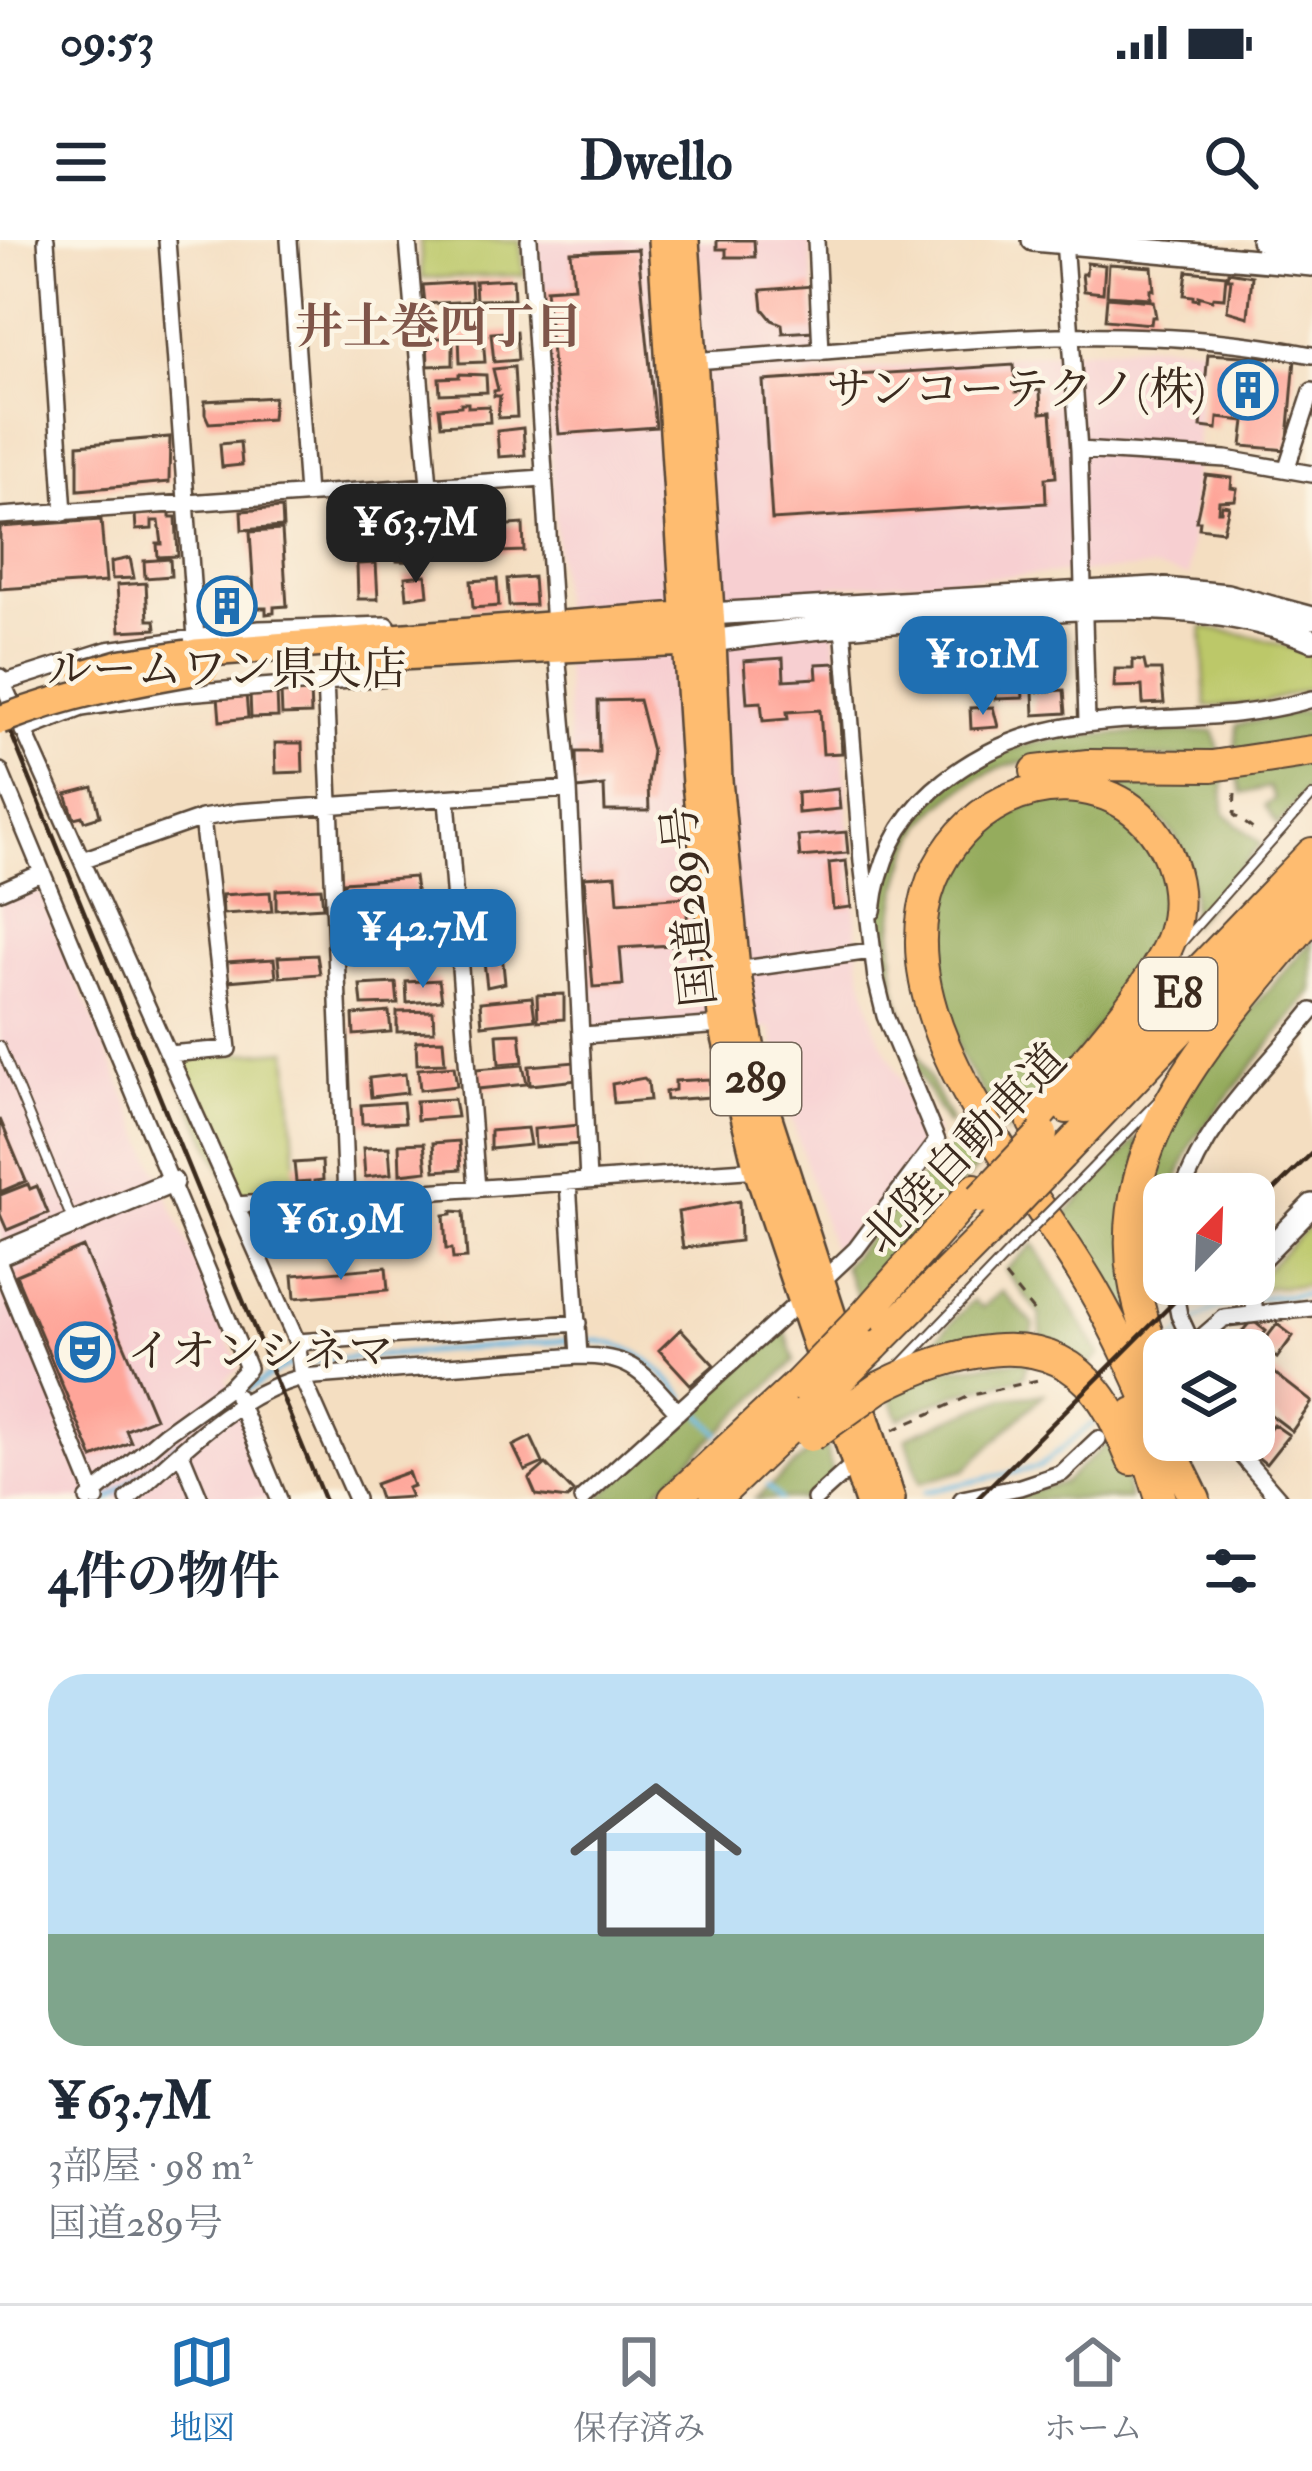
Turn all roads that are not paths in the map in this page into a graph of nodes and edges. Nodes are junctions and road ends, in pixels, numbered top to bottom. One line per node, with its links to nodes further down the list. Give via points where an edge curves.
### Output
1 (46, 240): 26 (street)
2 (167, 240): 25 (street)
3 (289, 240): 24 (street)
4 (408, 240): 23 (street)
5 (529, 240): 22 (street)
6 (662, 240): 31 (highway, 国道289号 / 289)
7 (685, 240): 17 (highway, 国道289号 / 289)
8 (816, 240): 15 (street)
9 (1033, 240): 11 (street)
10 (1262, 240): 12 (street)
11 (1064, 241): 13 (street); 14 (street)
12 (1312, 244)
13 (1312, 265)
14 (1070, 335): 15 (street); 16 (street, via 1207,339); 19 (street)
15 (821, 352): 17 (street)
16 (1312, 355)
17 (691, 362): 31 (highway, 国道289号 / 289)
18 (1312, 391): 20 (street)
19 (1079, 450): 20 (street); 28 (street)
20 (1287, 467): 21 (street)
21 (1312, 474)
22 (543, 478): 23 (street); 32 (street)
23 (429, 485): 24 (street)
24 (307, 494): 25 (street)
25 (186, 502): 26 (street); 35 (street)
26 (64, 513): 27 (street)
27 (0, 516)
28 (1082, 599): 29 (street, via 1154,587); 30 (street); 31 (street); 33 (street, via 1226,616); 39 (street)
29 (1312, 618)
30 (843, 626): 31 (street); 54 (street)
31 (700, 628): 32 (highway); 55 (highway, 国道289号 / 289); 58 (highway, 国道289号 / 289, via 701,848)
32 (555, 638): 34 (highway); 43 (street)
33 (1312, 640)
34 (388, 648): 35 (highway); 36 (street, via 388,677)
35 (199, 653): 37 (highway, bridge); 40 (highway, bridge, via 45,702)
36 (325, 679): 40 (street, via 82,708); 46 (street)
37 (1, 687): 40 (street)
38 (1312, 699): 39 (street, via 1222,717)
39 (1087, 721): 54 (street, via 1020,737 962,765 923,798 891,841)
40 (12, 726): 49 (street)
41 (1312, 751): 113 (highway, via 1212,766 1056,767 999,782 935,837 903,912 904,978 925,1048 1100,1336)
42 (0, 771): 50 (street)
43 (569, 789): 45 (street); 59 (street)
44 (1312, 796): 56 (lane)
45 (447, 800): 46 (street); 69 (street)
46 (328, 807): 47 (street); 70 (street)
47 (202, 818): 49 (street); 61 (street, via 228,1049)
48 (1312, 853): 63 (highway, 北陸自動車道 / E8)
49 (82, 860): 61 (street)
50 (41, 873): 51 (street); 67 (street)
51 (0, 891)
52 (1312, 892): 63 (highway, 北陸自動車道 / E8)
53 (1312, 915): 62 (highway)
54 (871, 944): 55 (street); 78 (street, via 886,1016 938,1141 856,1249)
55 (736, 970): 64 (highway, 国道289号 / 289)
56 (1149, 979): 63 (highway); 89 (highway, via 1173,932 1177,885 1147,822 1110,796 1070,787 1026,792 966,827 938,866 919,941 935,1025 1093,1290)
57 (1312, 1011): 65 (street, via 1219,1119)
58 (723, 1025): 59 (street); 64 (highway, 国道289号 / 289)
59 (583, 1034): 66 (street)
60 (0, 1046): 74 (lane)
61 (168, 1054): 72 (street)
62 (1188, 1071): 73 (lane, bridge, via 1078,1183); 82 (highway, via 1153,1130 1134,1199 1132,1266)
63 (1046, 1137): 73 (highway, 北陸自動車道 / E8, bridge); 73 (highway)
64 (769, 1167): 66 (street); 78 (highway, 国道289号 / 289)
65 (1189, 1173)
66 (588, 1181): 68 (street)
67 (172, 1182): 74 (street); 87 (street, via 248,1368)
68 (568, 1182): 69 (street); 84 (street)
69 (477, 1189): 70 (street)
70 (346, 1199): 72 (street)
71 (1312, 1204): 75 (street)
72 (235, 1205): 85 (street)
73 (994, 1212): 88 (lane); 92 (highway, 北陸自動車道 / E8, bridge, via 869,1331)
74 (74, 1225): 76 (street)
75 (1275, 1242)
76 (0, 1254)
77 (0, 1265): 99 (street)
78 (812, 1290): 91 (street); 98 (highway, 国道289号 / 289); 110 (highway, 国道289号 / 289)
79 (1253, 1305): 81 (street)
80 (1312, 1308): 81 (street)
81 (1254, 1310): 83 (street)
82 (1148, 1329)
83 (1211, 1329)
84 (579, 1339): 85 (street); 86 (street); 91 (street, via 628,1362)
85 (298, 1345): 86 (street)
86 (302, 1373): 90 (street); 103 (street)
87 (230, 1387): 90 (street); 99 (street)
88 (880, 1387): 92 (highway, bridge); 112 (highway, via 957,1354 1009,1349 1056,1361 1110,1410)
89 (1143, 1393)
90 (242, 1404): 94 (street); 102 (street)
91 (681, 1409): 104 (street)
92 (804, 1411): 105 (highway, 北陸自動車道 / E8); 106 (highway, 北陸自動車道 / E8); 107 (highway)
93 (1098, 1438): 111 (street, via 1062,1473)
94 (181, 1453): 100 (street); 101 (street)
95 (1176, 1461): 114 (highway)
96 (1192, 1461): 115 (highway)
97 (1246, 1461): 116 (street)
98 (855, 1463): 108 (street); 109 (highway, 国道289号 / 289)
99 (93, 1497)
100 (128, 1499)
101 (200, 1499)
102 (279, 1499)
103 (356, 1499)
104 (582, 1499)
105 (674, 1499)
106 (715, 1499)
107 (730, 1499)
108 (815, 1499)
109 (868, 1499)
110 (891, 1499)
111 (962, 1499)
112 (1148, 1499)
113 (1161, 1499)
114 (1195, 1499)
115 (1205, 1499)
116 (1279, 1499)

